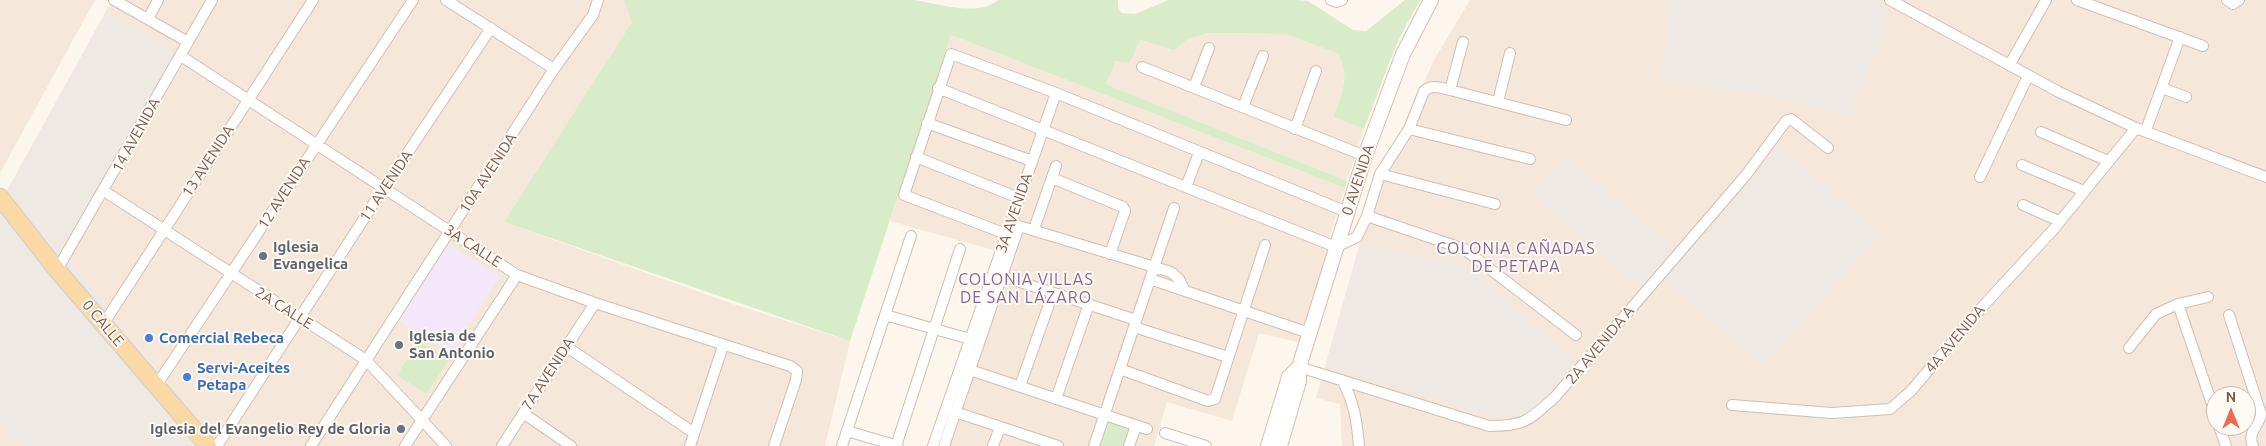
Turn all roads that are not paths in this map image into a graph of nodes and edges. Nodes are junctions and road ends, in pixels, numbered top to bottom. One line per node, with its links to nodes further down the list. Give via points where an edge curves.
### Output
1 (114, 0): 16 (street)
2 (158, 0): 16 (street)
3 (212, 0): 19 (street, 14 AVENIDA)
4 (313, 0): 37 (street, 13 AVENIDA)
5 (413, 0): 47 (street, 12 AVENIDA)
6 (446, 0): 17 (street)
7 (598, 0): 28 (street, 10A AVENIDA, via 593,15)
8 (1331, 0): 9 (street)
9 (1342, 0)
10 (1430, 0): 50 (main road, 0 AVENIDA, via 1403,54)
11 (1890, 0): 26 (street)
12 (2046, 0): 26 (street)
13 (2078, 0): 18 (street)
14 (2227, 0): 15 (street, via 2233,4)
15 (2239, 0)
16 (148, 19): 19 (street)
17 (491, 28): 28 (street); 62 (street, 11 AVENIDA)
18 (2180, 37): 21 (street); 33 (street, 4A AVENIDA)
19 (188, 42): 24 (street, 14 AVENIDA)
20 (1463, 42): 34 (street)
21 (2203, 46)
22 (1209, 48): 31 (street)
23 (1510, 53): 38 (street)
24 (181, 56): 37 (street, 3A CALLE); 63 (street, 14 AVENIDA)
25 (1263, 56): 39 (street)
26 (2010, 64): 30 (street)
27 (1142, 67): 31 (street)
28 (554, 69): 75 (street, 10A AVENIDA)
29 (1316, 71): 42 (street)
30 (2028, 76): 44 (street); 58 (street)
31 (1194, 87): 39 (street)
32 (938, 88): 35 (street, via 950,56 954,54); 41 (street); 45 (street)
33 (2162, 88): 36 (street); 44 (street, 4A AVENIDA)
34 (1450, 90): 38 (street); 43 (street, via 1433,86 1424,91)
35 (1056, 93): 45 (street, 3A AVENIDA); 49 (street)
36 (2186, 97)
37 (248, 99): 47 (street, 3A CALLE); 74 (street, 13 AVENIDA)
38 (1498, 102): 40 (street)
39 (1243, 107): 42 (street)
40 (1566, 120)
41 (927, 123): 51 (street); 53 (street)
42 (1295, 129): 50 (street)
43 (1409, 129): 52 (street); 57 (street)
44 (2141, 129): 54 (street, 4A AVENIDA); 59 (street)
45 (1043, 130): 53 (street, 3A AVENIDA); 61 (street)
46 (2041, 132): 54 (street)
47 (315, 144): 62 (street, 3A CALLE); 84 (street, 12 AVENIDA)
48 (1828, 148): 112 (street, 2A AVENIDA A, via 1791,119 1786,120 1746,175 1556,397 1526,422 1489,426)
49 (1199, 153): 61 (street); 70 (street)
50 (1365, 156): 70 (main road, 0 AVENIDA)
51 (916, 157): 66 (street); 76 (street, via 904,195)
52 (1530, 159)
53 (1032, 161): 66 (street, 3A AVENIDA)
54 (2108, 161): 64 (street, 4A AVENIDA)
55 (2022, 164): 64 (street)
56 (1056, 166): 60 (street)
57 (1380, 174): 67 (street); 71 (street)
58 (1980, 177)
59 (2266, 177)
60 (1052, 178): 73 (street); 81 (street, via 1123,207 1125,211)
61 (1186, 187): 79 (street)
62 (384, 189): 75 (street, 3A CALLE); 97 (street, 11 AVENIDA)
63 (104, 192): 74 (street, 2A CALLE); 83 (street, 14 AVENIDA)
64 (2084, 192): 72 (street, 4A AVENIDA)
65 (0, 197): 83 (main road, 0 CALLE)
66 (1019, 198): 76 (street, 3A AVENIDA)
67 (1495, 204)
68 (2023, 205): 72 (street)
69 (1174, 208): 82 (street)
70 (1347, 212): 79 (main road, 0 AVENIDA)
71 (1367, 216): 79 (street, via 1357,237); 102 (street, via 1464,249)
72 (2059, 221): 117 (street, 4A AVENIDA, via 1911,391 1890,409 1832,413)
73 (1034, 228): 81 (street); 86 (street, via 1019,226)
74 (164, 230): 84 (street, 2A CALLE); 98 (street, 13 AVENIDA)
75 (450, 232): 85 (street, 3A CALLE); 108 (street, 10A AVENIDA)
76 (1006, 234): 103 (street, 3A AVENIDA)
77 (911, 236): 95 (street)
78 (1266, 244): 94 (street)
79 (1336, 247): 101 (main road, 0 AVENIDA)
80 (960, 249): 100 (street)
81 (1110, 254): 82 (street)
82 (1153, 268): 87 (street); 88 (street, via 1171,272)
83 (57, 270): 98 (main road, 0 CALLE)
84 (230, 274): 97 (street, 2A CALLE); 113 (street, 12 AVENIDA)
85 (517, 275): 91 (street, 3A CALLE); 121 (street)
86 (1002, 276): 89 (street); 111 (street)
87 (1150, 279): 88 (street); 99 (street)
88 (1185, 291): 94 (street)
89 (1053, 292): 92 (street); 114 (street)
90 (2208, 296): 93 (street)
91 (595, 303): 104 (street, 7A AVENIDA); 105 (street, 3A CALLE)
92 (1089, 304): 99 (street); 116 (street)
93 (2178, 304): 106 (street, via 2156,314); 115 (street)
94 (1243, 312): 101 (street); 107 (street)
95 (885, 315): 100 (street); 125 (street)
96 (2229, 315): 150 (street, via 2261,414 2251,433)
97 (299, 317): 108 (street, 2A CALLE); 130 (street, 11 AVENIDA)
98 (104, 323): 113 (main road, 0 CALLE)
99 (1135, 324): 107 (street); 110 (street)
100 (934, 329): 103 (street); 139 (street)
101 (1309, 333): 109 (main road, 0 AVENIDA)
102 (1576, 335)
103 (970, 339): 140 (street, 3A AVENIDA)
104 (567, 346): 119 (street, 7A AVENIDA); 126 (street)
105 (723, 346): 126 (street); 137 (street, 3A CALLE, via 797,371)
106 (2129, 348)
107 (1228, 357): 110 (street, via 1212,401)
108 (366, 360): 121 (street, 2A CALLE); 131 (street, 10A AVENIDA)
109 (1299, 366): 112 (street, 2A AVENIDA A); 147 (main road, 0 AVENIDA, via 1289,378); 148 (main road, 0 AVENIDA, via 1299,381)
110 (1120, 369): 120 (street)
111 (970, 370): 114 (street); 118 (street)
112 (1342, 380): 149 (street, via 1357,417)
113 (156, 386): 129 (main road, 0 CALLE)
114 (1020, 386): 116 (street)
115 (2206, 387)
116 (1056, 399): 120 (street)
117 (1732, 406)
118 (956, 412): 123 (street); 141 (street)
119 (523, 413): 134 (street, 7A AVENIDA); 135 (street)
120 (1104, 415): 122 (street); 144 (street)
121 (422, 421): 132 (street); 133 (street, 2A CALLE)
122 (1136, 426): 124 (street); 145 (street)
123 (1000, 427): 128 (street); 142 (street)
124 (1147, 429)
125 (847, 431): 138 (street); 139 (street)
126 (694, 433): 136 (street)
127 (1165, 433): 146 (street)
128 (1046, 444): 143 (street)
129 (208, 446)
130 (217, 446)
131 (311, 446)
132 (405, 446)
133 (446, 446)
134 (502, 446)
135 (571, 446)
136 (690, 446)
137 (774, 446)
138 (842, 446)
139 (897, 446)
140 (933, 446)
141 (944, 446)
142 (993, 446)
143 (1058, 446)
144 (1094, 446)
145 (1129, 446)
146 (1206, 446)
147 (1268, 446)
148 (1280, 446)
149 (1359, 446)
150 (2253, 446)

